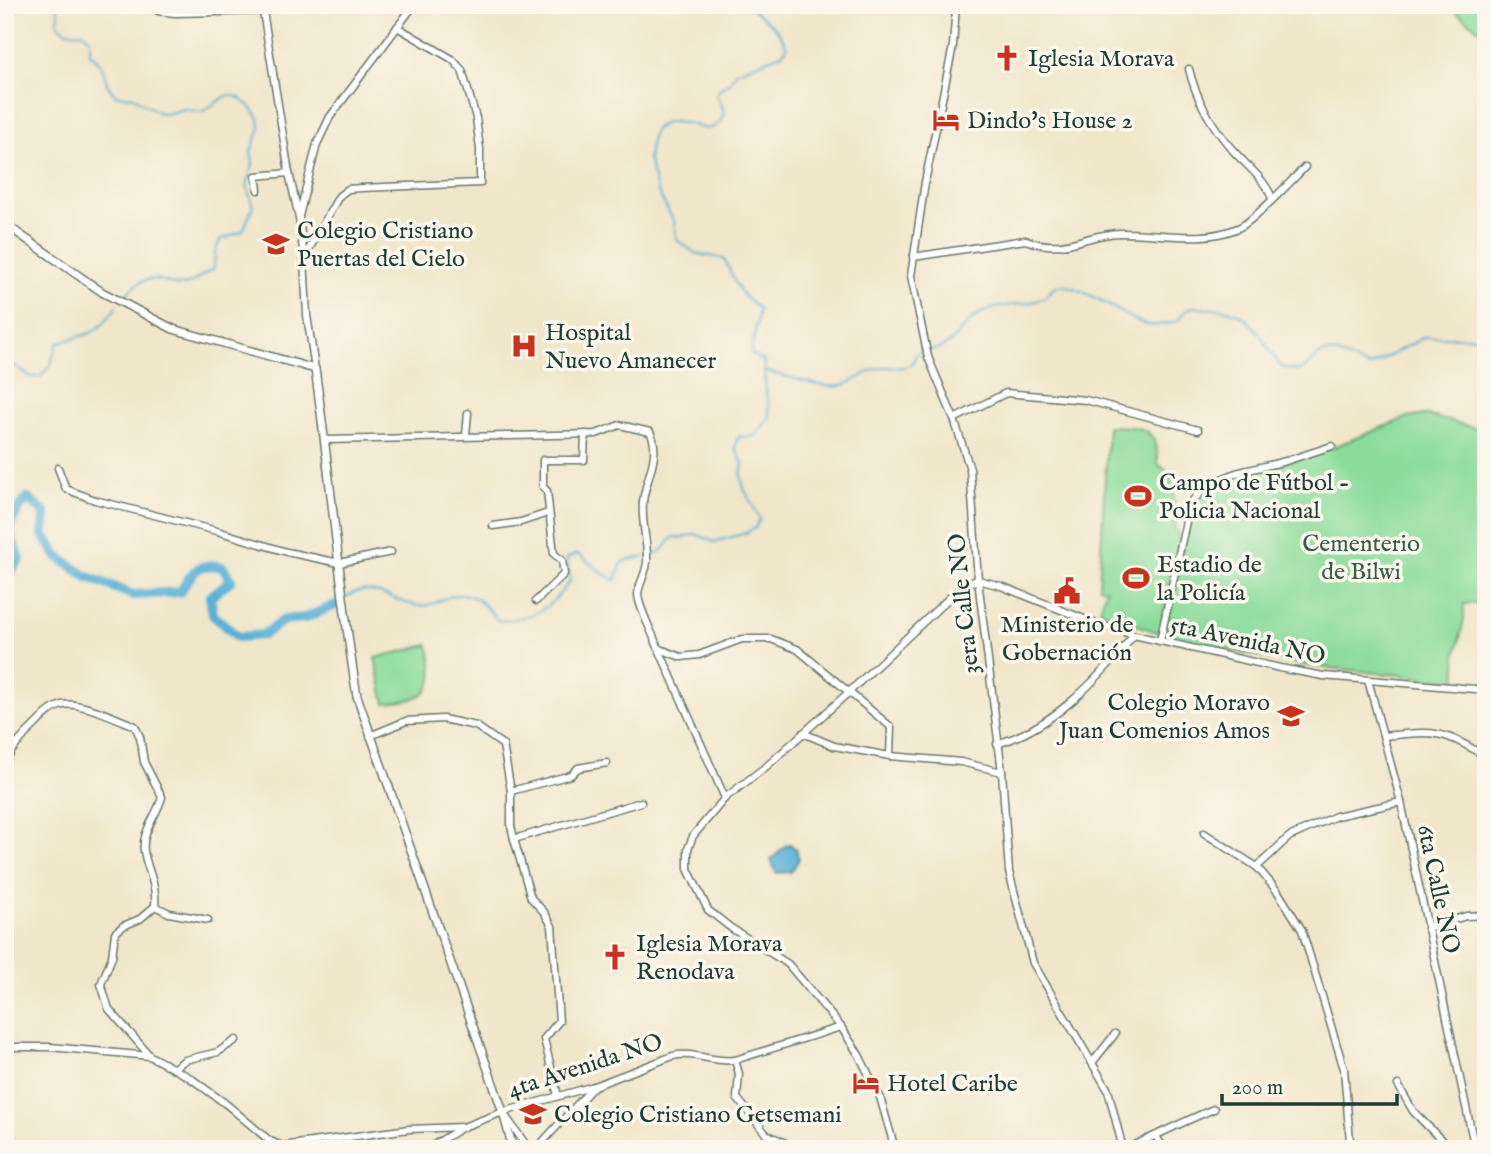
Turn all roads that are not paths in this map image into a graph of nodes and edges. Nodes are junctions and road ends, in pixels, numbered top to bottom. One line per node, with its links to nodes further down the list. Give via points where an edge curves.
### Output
1 (148, 5): 4 (street, via 175,13)
2 (414, 5): 5 (street)
3 (956, 5): 13 (street, 3era Calle NO)
4 (262, 8): 8 (street)
5 (397, 27): 11 (street, via 330,117 317,144); 14 (street, via 452,58 462,70 476,118 480,183 348,189 339,196)
6 (1189, 69): 10 (street, via 1204,111 1261,178)
7 (1305, 167): 10 (street)
8 (289, 173): 9 (street, via 257,176); 11 (street)
9 (258, 190)
10 (1272, 198): 13 (street, via 1241,227 1225,233 1178,237 1118,233 1066,246 1026,240)
11 (299, 218): 14 (street)
12 (5, 224): 15 (main road, via 102,292 173,329)
13 (913, 257): 17 (street, 3era Calle NO, via 911,276 926,350)
14 (304, 258): 15 (street)
15 (315, 369): 21 (main road)
16 (468, 413): 20 (street)
17 (954, 419): 18 (street, via 1006,393 1086,400); 28 (street, 3era Calle NO, via 970,468)
18 (1198, 430)
19 (585, 434): 20 (street); 24 (street, via 584,460 543,460); 32 (street, via 620,425 650,432 654,440 643,502 647,560 638,591)
20 (467, 435): 21 (street)
21 (326, 440): 27 (main road)
22 (1332, 446): 31 (street, via 1236,473 1210,484 1190,503)
23 (58, 468): 27 (street, via 66,489 95,500 287,552)
24 (548, 513): 25 (street); 29 (street, via 554,554 562,559 564,574)
25 (493, 526)
26 (391, 552): 27 (street)
27 (338, 558): 37 (main road, via 357,696)
28 (978, 580): 30 (street, 5ta Avenida NO); 35 (street, via 964,584); 39 (street, 3era Calle NO)
29 (536, 601)
30 (1134, 635): 31 (street, 5ta Avenida NO); 39 (street, via 1074,698 1033,728)
31 (1160, 641): 33 (street, 5ta Avenida NO, via 1323,676)
32 (660, 649): 35 (street, via 681,657 742,639 771,639 797,649); 46 (street)
33 (1368, 680): 34 (street, 5ta Avenida NO); 38 (street, 6ta Calle NO)
34 (1486, 690)
35 (849, 692): 36 (street); 40 (street, via 891,727)
36 (803, 733): 40 (street, via 834,746); 46 (street)
37 (370, 736): 45 (street, via 405,721 443,719 476,726 503,745); 68 (main road)
38 (1384, 736): 41 (street, via 1425,732 1449,736); 48 (street, 6ta Calle NO)
39 (997, 744): 44 (street, 3era Calle NO)
40 (890, 756): 44 (street, via 961,762)
41 (1486, 757)
42 (5, 763): 52 (street, via 27,732 63,705 78,705 135,726 144,762 162,797 145,836 144,850 153,876)
43 (607, 763): 45 (street)
44 (1002, 772): 62 (street, 3era Calle NO, via 1009,872 1026,941 1033,963)
45 (512, 791): 50 (street)
46 (725, 798): 56 (street, via 693,836 688,849 688,869 708,910 788,964)
47 (641, 802): 50 (street)
48 (1401, 802): 51 (street, via 1336,816 1289,837); 55 (street, 6ta Calle NO)
49 (1204, 833): 51 (street)
50 (514, 839): 66 (street, via 531,898 552,926 559,1021 544,1039)
51 (1257, 867): 83 (street, via 1302,930 1344,1069)
52 (155, 906): 54 (street); 60 (street, via 115,933 101,984 109,1009)
53 (1486, 915): 55 (street)
54 (208, 920)
55 (1427, 928): 85 (street, 6ta Calle NO)
56 (841, 1027): 61 (street, 4ta Avenida NO); 80 (street, via 880,1097)
57 (1115, 1034): 62 (street)
58 (236, 1041): 63 (street)
59 (5, 1047): 60 (street)
60 (150, 1056): 63 (street)
61 (735, 1060): 65 (street, 4ta Avenida NO, via 681,1054); 70 (street, via 737,1098)
62 (1092, 1063): 81 (street, 3era Calle NO, via 1108,1090)
63 (174, 1068): 69 (street, via 282,1146 409,1129)
64 (1398, 1085): 84 (street, via 1413,1111)
65 (594, 1086): 66 (street, 4ta Avenida NO); 77 (street)
66 (558, 1096): 68 (street, 4ta Avenida NO)
67 (1214, 1109): 71 (street)
68 (503, 1112): 69 (street, 4ta Avenida NO); 75 (main road); 76 (street)
69 (463, 1127): 74 (street)
70 (766, 1134): 78 (street); 79 (street)
71 (1156, 1136): 81 (street); 82 (street)
72 (6, 1138): 73 (street)
73 (15, 1149)
74 (427, 1149)
75 (513, 1149)
76 (529, 1149)
77 (536, 1149)
78 (772, 1149)
79 (799, 1149)
80 (895, 1149)
81 (1124, 1149)
82 (1164, 1149)
83 (1354, 1149)
84 (1450, 1149)
85 (1475, 1149)

